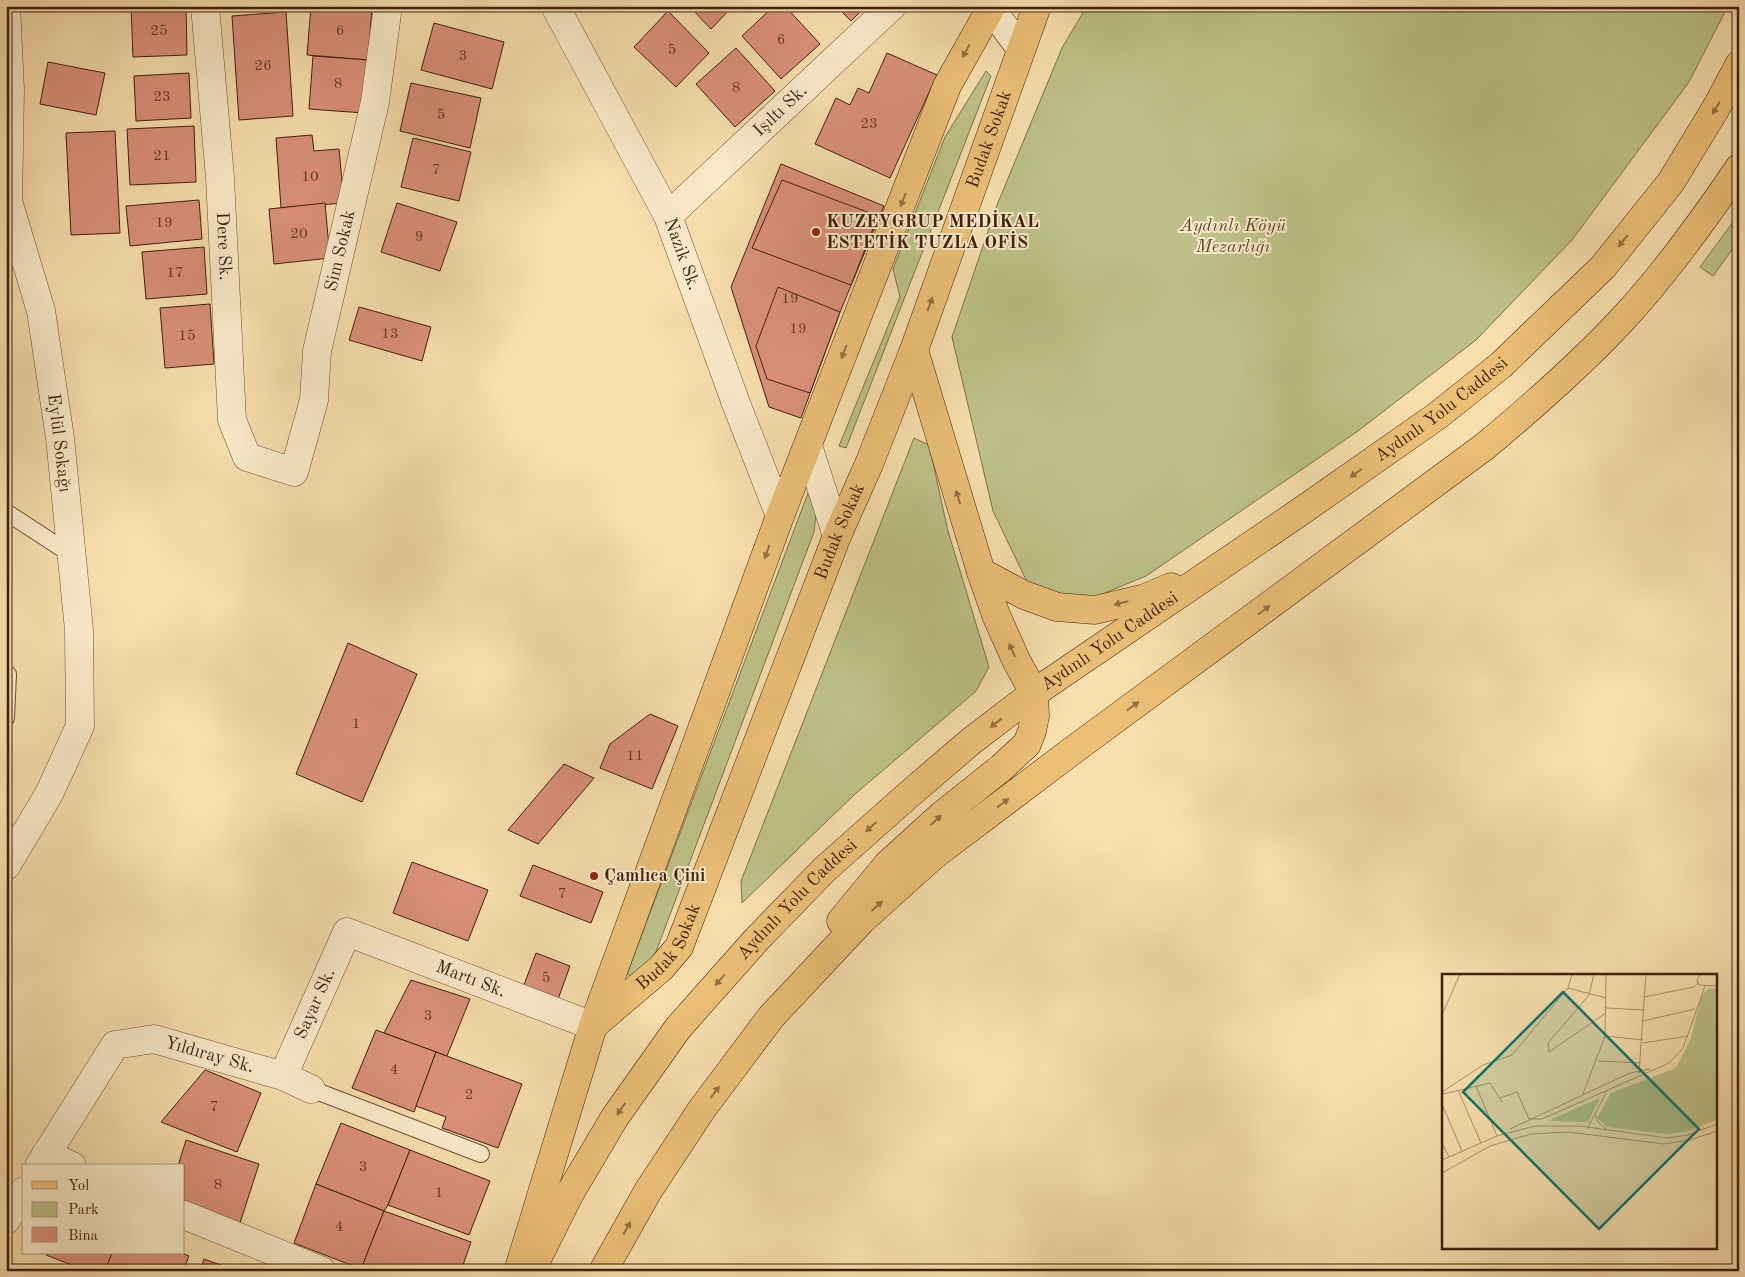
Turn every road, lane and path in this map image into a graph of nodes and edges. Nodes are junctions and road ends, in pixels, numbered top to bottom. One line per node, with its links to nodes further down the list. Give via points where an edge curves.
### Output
1 (6, 6): 18 (street, Eylül Sokağı, via 10,90 8,201 41,311 60,438)
2 (205, 6): 14 (street, Dere Sk., via 220,178 232,420 247,458)
3 (388, 6): 14 (street, Sim Sokak, via 375,102 317,350 314,400 294,472)
4 (892, 6): 11 (street, Işıltı Sk.)
5 (1037, 6): 8 (main road, Budak Sokak)
6 (557, 7): 11 (street, Nazik Sk.)
7 (990, 7): 8 (street); 13 (main road, Budak Sokak, one-way to 13, via 948,86)
8 (1021, 49): 12 (main road, Budak Sokak, one-way to 8)
9 (1739, 65): 19 (main road, Aydınlı Yolu Caddesi, one-way to 19, via 1671,182 1583,286 1501,365 1444,410)
10 (1739, 168): 26 (main road, one-way to 10, via 862,920 933,856 1484,447 1546,395 1621,321 1668,267)
11 (668, 216): 16 (street, Nazik Sk.)
12 (914, 350): 17 (main road, Budak Sokak); 20 (main road, one-way to 12)
13 (808, 446): 16 (main road, Budak Sokak); 17 (street)
14 (272, 464)
15 (6, 512): 18 (lane)
16 (780, 516): 27 (main road, Budak Sokak, one-way to 27)
17 (837, 536): 27 (main road, Budak Sokak, via 679,947 661,968)
18 (72, 555): 24 (street, Eylül Sokağı, via 80,630 80,726 49,794)
19 (1231, 558): 20 (main road, one-way to 20, via 1145,598 1095,610 1057,607 1024,595); 22 (main road, Aydınlı Yolu Caddesi)
20 (981, 572): 22 (main road, one-way to 20, via 996,615)
21 (6, 674): 23 (lane)
22 (1034, 693): 26 (main road, one-way to 22, via 820,948 888,864 1027,744 1035,716); 38 (main road, Aydınlı Yolu Caddesi, one-way to 38, via 956,754 825,869 678,1028 615,1117 570,1193)
23 (6, 718)
24 (6, 866)
25 (347, 932): 27 (street, Martı Sk.); 28 (street, Sayar Sk.)
26 (771, 1018): 39 (main road, one-way to 26, via 648,1191 702,1109)
27 (593, 1026): 37 (main road, Budak Sokak)
28 (282, 1076): 29 (street, Yıldıray Sk.); 31 (street, Yıldıray Sk., via 154,1039 115,1044)
29 (311, 1089): 30 (lane)
30 (480, 1154)
31 (43, 1160): 32 (street)
32 (62, 1164)
33 (22, 1194): 35 (street)
34 (185, 1215): 36 (street)
35 (6, 1220)
36 (322, 1271)
37 (518, 1271)
38 (531, 1271)
39 (603, 1271)

